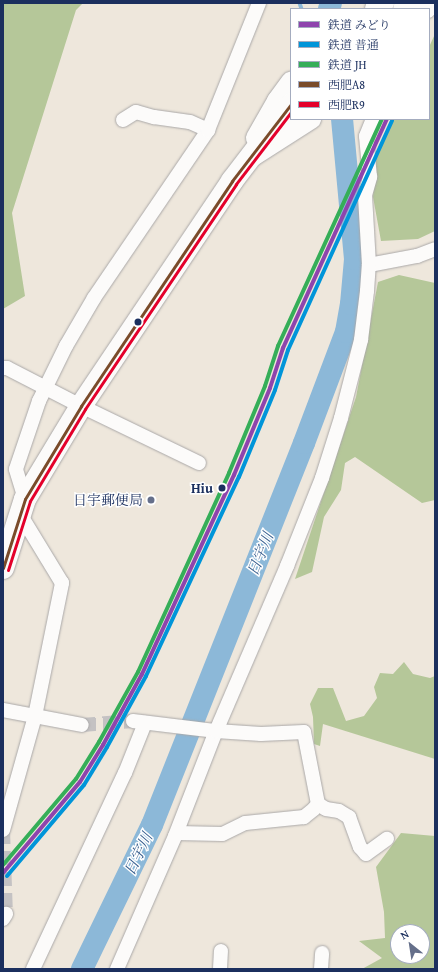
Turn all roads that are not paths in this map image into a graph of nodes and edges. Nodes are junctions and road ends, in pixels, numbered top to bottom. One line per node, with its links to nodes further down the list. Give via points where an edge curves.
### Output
1 (259, 3): 9 (street)
2 (416, 3): 3 (highway)
3 (406, 8)
4 (290, 85): 5 (street)
5 (284, 102): 10 (highway); 11 (street)
6 (123, 120): 9 (street, via 136,112 190,122)
7 (373, 120): 13 (street, via 366,136 370,177 365,195)
8 (306, 123): 10 (street)
9 (208, 130): 15 (street, via 94,298 66,346)
10 (249, 158): 11 (highway)
11 (232, 181): 16 (highway)
12 (435, 250): 13 (street)
13 (368, 265): 23 (street, via 361,340 353,376 322,478)
14 (3, 368): 15 (street)
15 (46, 388): 16 (street); 18 (street, via 39,401 16,469)
16 (81, 406): 17 (street); 18 (highway)
17 (199, 463)
18 (22, 506): 19 (highway); 21 (street, via 62,583)
19 (3, 568)
20 (3, 710): 21 (street)
21 (35, 716): 22 (street); 25 (street)
22 (82, 725)
23 (216, 731): 24 (street, via 261,734 304,732); 26 (street); 30 (street, via 139,722 125,772)
24 (318, 804): 26 (street, via 304,817 245,823 222,834); 27 (street, via 349,817 360,848 366,854)
25 (3, 830)
26 (177, 832): 31 (street)
27 (387, 839)
28 (221, 951): 32 (street)
29 (322, 952): 33 (street)
30 (33, 969)
31 (117, 969)
32 (220, 969)
33 (321, 969)

